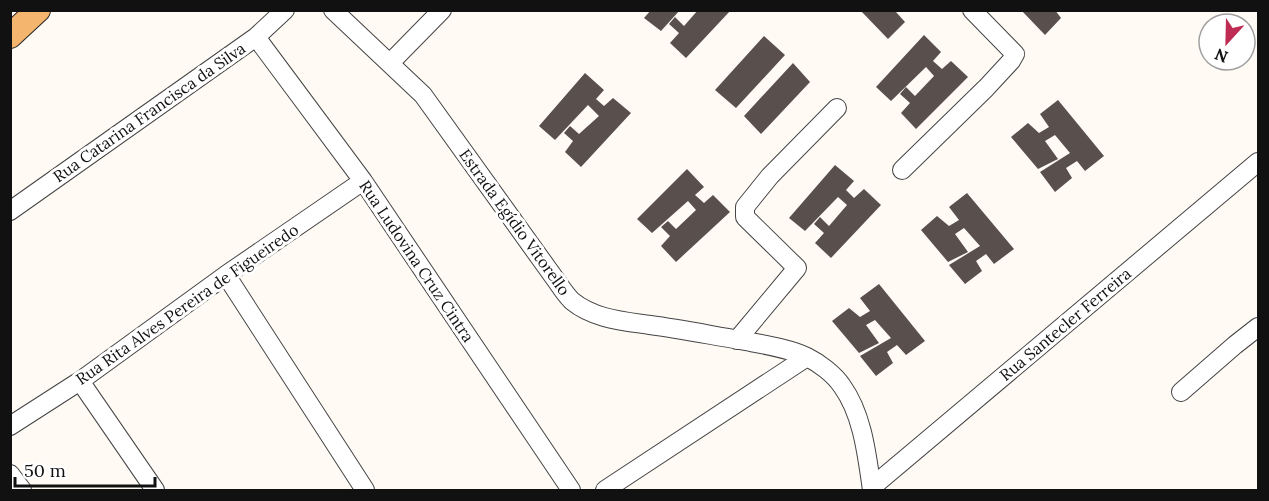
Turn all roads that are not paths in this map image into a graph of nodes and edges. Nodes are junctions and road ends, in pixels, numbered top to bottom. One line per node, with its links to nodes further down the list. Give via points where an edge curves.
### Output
1 (38, 10): 6 (main road)
2 (285, 10): 7 (street, Rua Catarina Francisca da Silva)
3 (333, 10): 8 (street, Estrada Egídio Vitorello)
4 (442, 10): 8 (street)
5 (972, 10): 11 (street, via 1015,54)
6 (10, 36)
7 (256, 37): 12 (street, Rua Ludovina Cruz Cintra); 13 (street, Rua Catarina Francisca da Silva)
8 (390, 63): 16 (street, Estrada Egídio Vitorello, via 423,95 570,299 600,316 620,321)
9 (837, 108): 16 (street, via 745,207 745,217 797,268)
10 (1258, 162): 22 (street, Rua Santecler Ferreira)
11 (902, 170)
12 (363, 181): 14 (street, Rua Rita Alves Pereira de Figueiredo); 26 (street, Rua Ludovina Cruz Cintra)
13 (10, 211)
14 (226, 275): 18 (street, Rua Rita Alves Pereira de Figueiredo); 25 (street)
15 (1258, 327): 19 (street)
16 (737, 340): 17 (street, Estrada Egídio Vitorello)
17 (807, 357): 22 (street, Estrada Egídio Vitorello, via 841,383 848,395 860,424); 27 (street)
18 (80, 381): 20 (street, Rua Rita Alves Pereira de Figueiredo); 24 (street)
19 (1181, 392)
20 (10, 426)
21 (10, 474): 23 (street)
22 (872, 489)
23 (22, 490)
24 (154, 490)
25 (365, 490)
26 (571, 490)
27 (605, 490)

